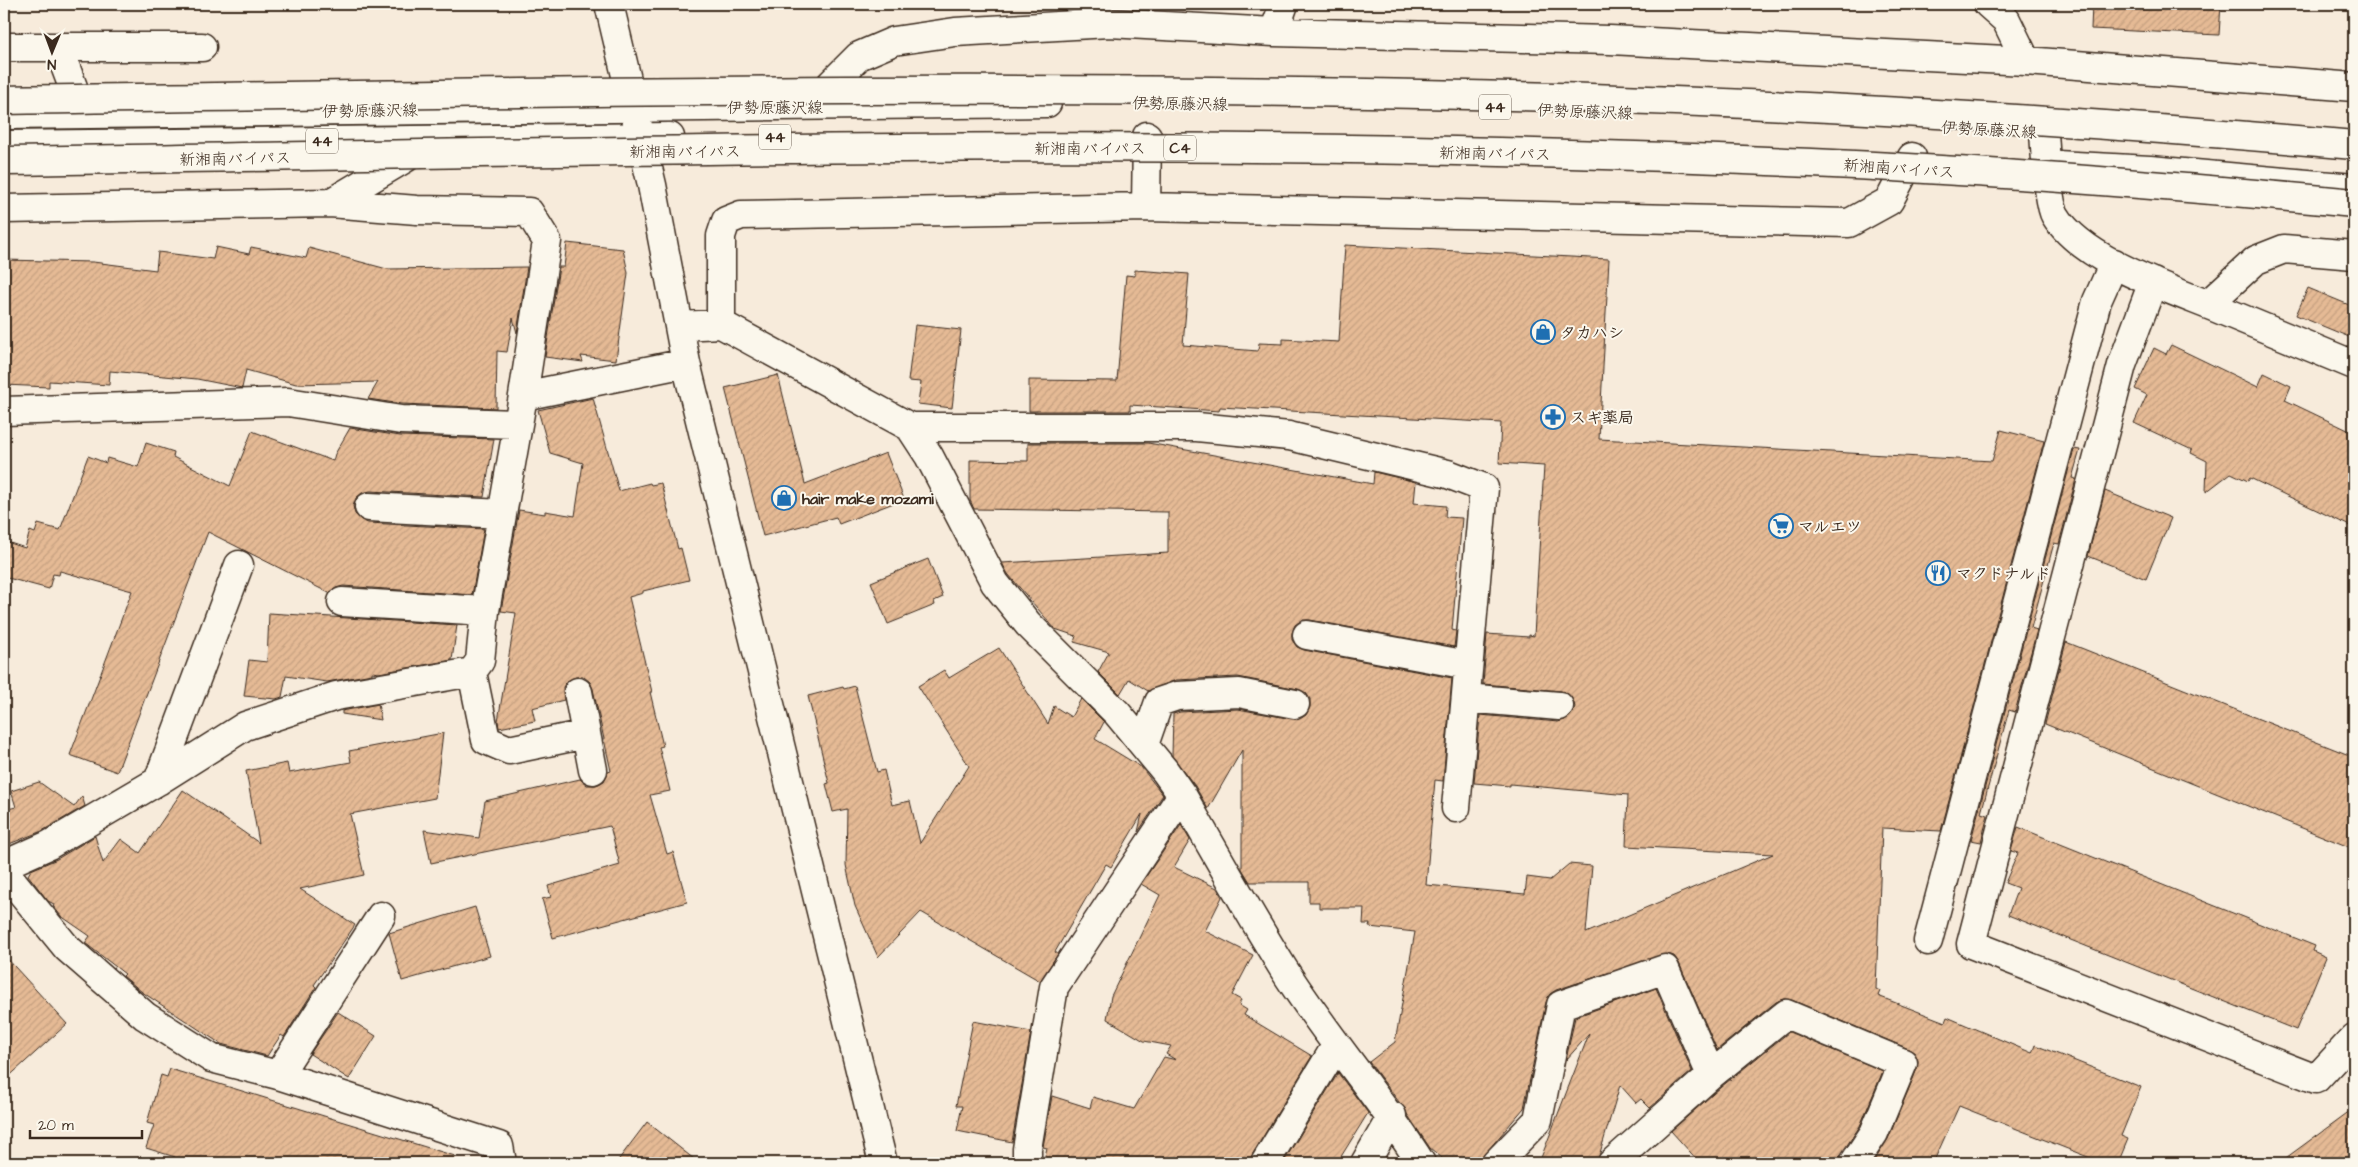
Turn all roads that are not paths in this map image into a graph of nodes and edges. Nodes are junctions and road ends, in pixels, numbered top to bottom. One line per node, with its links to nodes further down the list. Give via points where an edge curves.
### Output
1 (609, 4): 12 (main road)
2 (1284, 4): 4 (main road)
3 (1988, 4): 8 (main road, via 2006,20)
4 (1274, 32): 8 (main road, via 1610,40); 11 (main road, via 1109,23 955,32 894,41 858,56)
5 (4, 47): 6 (main road)
6 (58, 47): 7 (main road); 13 (main road)
7 (202, 47)
8 (2026, 61): 9 (main road)
9 (2354, 87)
10 (4, 100): 20 (main road, bridge, via 623,92 1140,90 1474,95 1813,107 2149,127)
11 (808, 106): 12 (main road, 伊勢原藤沢線 / 44); 15 (main road, 伊勢原藤沢線 / 44, via 1134,102 1472,106)
12 (633, 107): 13 (main road, 伊勢原藤沢線 / 44); 17 (main road)
13 (83, 114): 14 (main road, 伊勢原藤沢線 / 44)
14 (4, 115)
15 (2044, 132): 22 (main road, 伊勢原藤沢線 / 44); 24 (main road)
16 (1147, 136): 17 (main road, 伊勢原藤沢線 / 44); 21 (main road, 伊勢原藤沢線 / 44, via 1478,139); 28 (main road)
17 (640, 137): 18 (main road, 伊勢原藤沢線 / 44); 35 (main road)
18 (436, 140): 19 (main road, 伊勢原藤沢線 / 44); 26 (main road)
19 (4, 145)
20 (2354, 145)
21 (1912, 157): 24 (main road, 伊勢原藤沢線 / 44); 28 (main road, via 1889,200 1848,224)
22 (2354, 158)
23 (4, 161): 27 (main road, 新湘南バイパス / C4, bridge, via 1126,148 1476,152 1812,162 2150,183)
24 (2046, 164): 25 (main road, 伊勢原藤沢線 / 44); 31 (main road, via 2054,214 2077,240)
25 (2354, 188)
26 (330, 203): 29 (main road); 38 (main road, via 416,210 529,212 547,241)
27 (2354, 203)
28 (1146, 207): 34 (main road, via 741,215 726,221 721,236)
29 (4, 209)
30 (2354, 255): 33 (main road, via 2284,249 2256,260)
31 (2114, 263): 32 (main road); 63 (main road, via 2097,301)
32 (2153, 282): 33 (main road); 64 (main road, via 2122,364 1971,944 2316,1079)
33 (2208, 304): 37 (main road)
34 (721, 324): 35 (main road); 41 (main road)
35 (679, 326): 36 (main road)
36 (686, 363): 38 (main road); 70 (main road)
37 (2354, 366)
38 (523, 396): 40 (main road)
39 (4, 411): 40 (main road, via 288,402 401,420)
40 (517, 424): 43 (main road)
41 (910, 427): 48 (main road, via 1197,427 1280,436 1448,474 1484,488); 55 (main road, via 995,583 1028,624 1117,713)
42 (369, 507): 43 (main road)
43 (502, 514): 46 (main road)
44 (239, 565): 57 (main road)
45 (342, 602): 46 (main road)
46 (486, 611): 49 (main road, via 480,661)
47 (1307, 635): 48 (main road)
48 (1468, 665): 51 (main road)
49 (472, 672): 54 (main road, via 486,740 509,750); 57 (main road, via 336,696 246,726)
50 (578, 692): 54 (main road)
51 (1466, 698): 53 (main road); 59 (main road)
52 (1295, 704): 55 (main road, via 1239,692 1177,696 1159,702)
53 (1559, 706)
54 (586, 734): 56 (main road)
55 (1144, 745): 58 (main road)
56 (593, 770)
57 (158, 781): 60 (main road, via 49,845)
58 (1182, 795): 65 (main road, via 1284,968); 71 (main road, via 1054,987 1026,1148)
59 (1456, 808)
60 (4, 865)
61 (4, 871): 66 (main road, via 67,948 144,1016 211,1058)
62 (381, 916): 66 (main road)
63 (1928, 941)
64 (2354, 1038)
65 (1336, 1046): 68 (main road); 72 (main road)
66 (278, 1075): 69 (main road, via 498,1146)
67 (1711, 1075): 75 (main road, via 1665,969 1561,1005 1538,1120); 76 (main road); 77 (main road, via 1786,1014 1903,1063 1874,1134)
68 (1392, 1116): 73 (main road); 74 (main road)
69 (502, 1163)
70 (883, 1163)
71 (1027, 1163)
72 (1265, 1163)
73 (1365, 1163)
74 (1421, 1163)
75 (1496, 1163)
76 (1612, 1163)
77 (1854, 1163)

